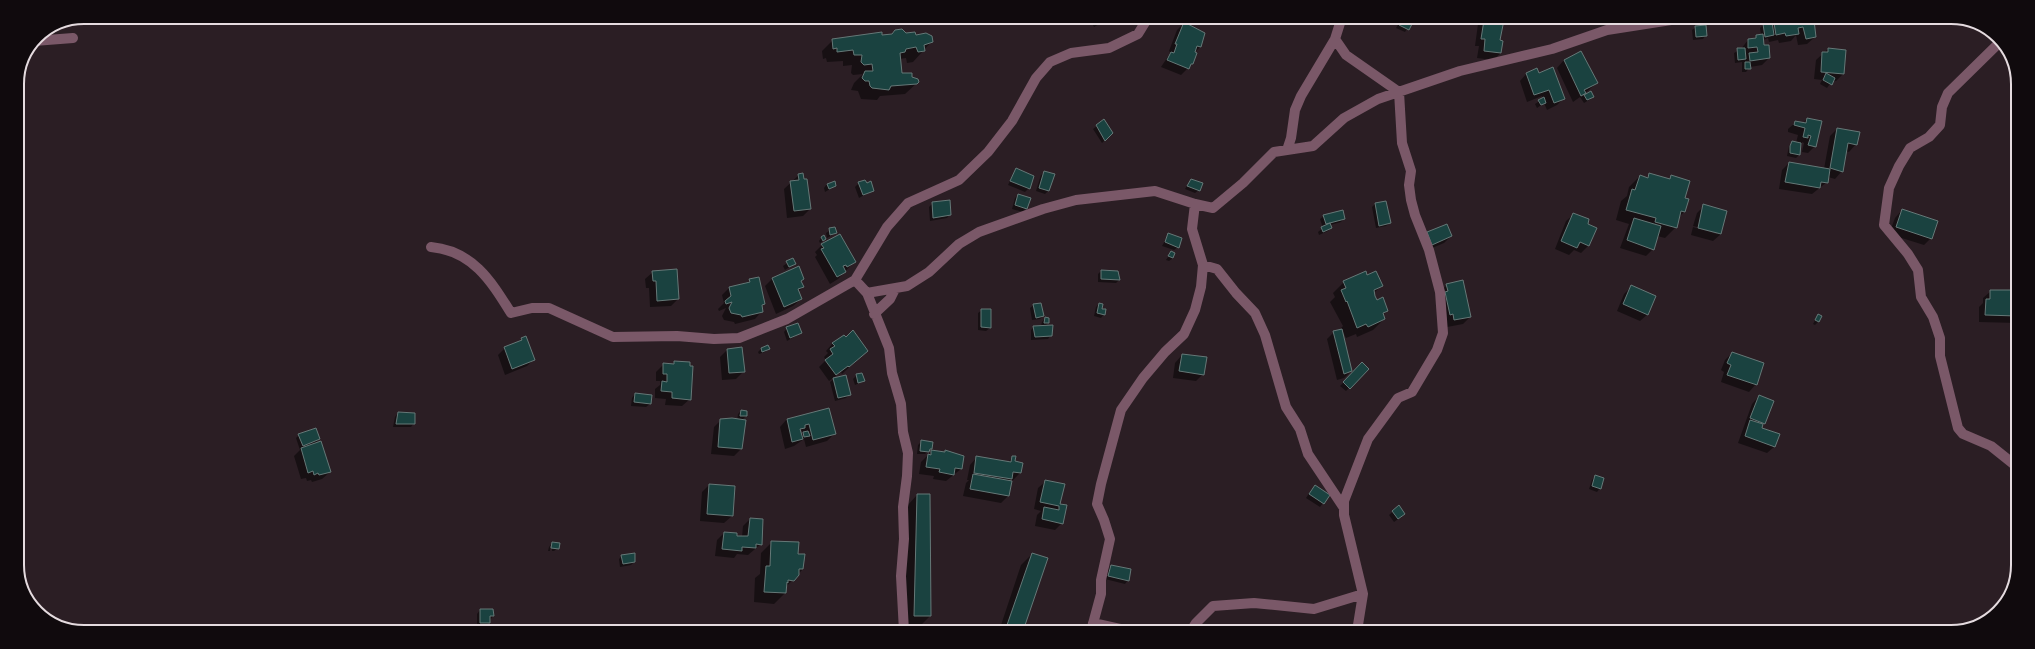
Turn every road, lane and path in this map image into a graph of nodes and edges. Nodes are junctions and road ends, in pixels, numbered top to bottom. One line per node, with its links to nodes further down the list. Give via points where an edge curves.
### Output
1 (1144, 24): 13 (street, via 1138,34 1109,48 1071,53 1050,62 1036,78 1012,121 988,152 960,180 908,203 887,227)
2 (1340, 24): 5 (street)
3 (1646, 24): 8 (street, via 1608,30 1552,49 1460,71)
4 (73, 38): 6 (street)
5 (1335, 39): 8 (street, via 1346,55); 9 (street, via 1300,96)
6 (44, 40)
7 (1996, 45): 17 (street, via 1948,93 1942,107 1940,125 1930,137 1910,148 1898,166 1889,188 1884,225 1918,270 1921,297 1933,317 1940,338 1940,356 1958,428 1963,434 1991,446)
8 (1399, 92): 9 (street, via 1378,99 1344,118 1313,146); 18 (street, via 1402,143 1411,171 1411,200 1429,250 1440,292 1443,333 1437,350 1412,392 1398,398 1368,439)
9 (1287, 150): 10 (street, via 1274,152 1213,208)
10 (1195, 204): 12 (street, via 1192,229); 14 (street, via 1154,191 1076,200 1049,207 979,232 959,244 929,272 907,286)
11 (431, 247): 13 (street, via 448,249 481,271 511,313 532,308 549,308 613,337 739,338 787,319)
12 (1203, 265): 18 (street, via 1217,269 1255,313 1265,335 1286,407 1300,430 1308,454); 21 (street, via 1195,310 1184,334 1143,378 1121,410 1097,504 1110,539 1101,580 1101,594)
13 (855, 280): 15 (street)
14 (895, 289): 15 (street); 16 (street, via 890,299)
15 (867, 293): 16 (street)
16 (874, 314): 20 (street, via 888,348 901,404 908,453 901,576)
17 (2011, 462)
18 (1344, 508): 19 (street)
19 (1363, 594): 22 (street, via 1314,609 1254,603 1213,606); 23 (street)
20 (904, 625)
21 (1093, 625)
22 (1195, 625)
23 (1358, 625)

